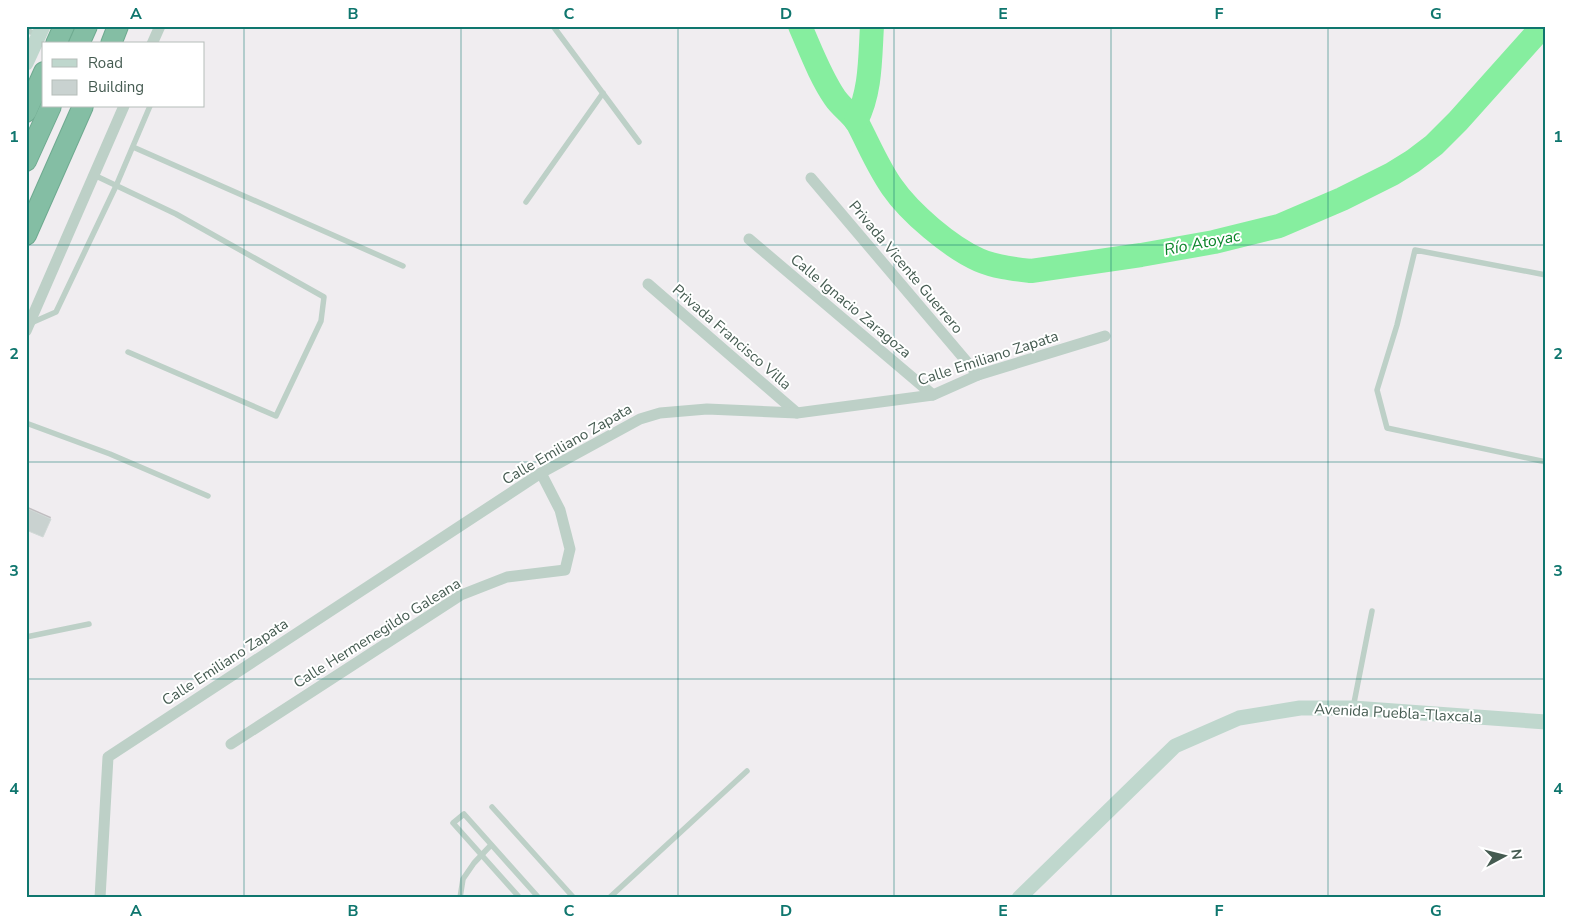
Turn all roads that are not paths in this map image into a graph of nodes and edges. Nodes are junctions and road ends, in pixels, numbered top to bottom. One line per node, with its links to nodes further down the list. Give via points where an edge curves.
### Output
1 (64, 26): 7 (highway)
2 (86, 26): 8 (highway)
3 (104, 26): 9 (highway)
4 (118, 26): 10 (highway)
5 (160, 26): 11 (street)
6 (553, 26): 14 (lane)
7 (41, 34): 12 (main road)
8 (80, 42)
9 (98, 42)
10 (112, 42)
11 (153, 42)
12 (26, 63)
13 (42, 76): 20 (highway)
14 (602, 93): 21 (lane); 27 (lane)
15 (50, 108): 23 (highway)
16 (69, 108): 28 (highway)
17 (82, 108): 29 (highway)
18 (123, 108): 24 (street)
19 (149, 108): 22 (lane)
20 (26, 112)
21 (639, 142)
22 (133, 147): 26 (lane); 31 (lane)
23 (26, 161)
24 (94, 175): 26 (lane); 34 (street)
25 (811, 178): 37 (street, Privada Vicente Guerrero)
26 (116, 186): 34 (lane, via 56,312); 36 (lane, via 176,214 324,297 321,321 276,416)
27 (526, 202)
28 (26, 208)
29 (26, 234)
30 (749, 239): 38 (street, Calle Ignacio Zaragoza)
31 (403, 266)
32 (1546, 275): 41 (lane, via 1415,250 1377,390 1387,428)
33 (648, 284): 39 (street, Privada Francisco Villa)
34 (27, 326)
35 (1106, 336): 37 (street, Calle Emiliano Zapata)
36 (128, 352)
37 (978, 375): 38 (street, Calle Emiliano Zapata)
38 (933, 395): 39 (street, Calle Emiliano Zapata)
39 (798, 413): 42 (street, Calle Emiliano Zapata, via 707,409 660,413 640,419)
40 (26, 423): 43 (lane)
41 (1546, 462)
42 (541, 473): 49 (street, Calle Hermenegildo Galeana, via 560,510 570,548 565,570 507,577 460,595); 54 (street, Calle Emiliano Zapata, via 108,757)
43 (208, 496)
44 (1372, 611): 47 (lane)
45 (89, 624): 46 (lane)
46 (26, 637)
47 (1353, 708): 48 (main road, Avenida Puebla-Tlaxcala); 60 (main road, Avenida Puebla-Tlaxcala, via 1300,708 1239,718 1175,746)
48 (1546, 722)
49 (231, 744)
50 (747, 771): 59 (lane)
51 (492, 807): 58 (lane)
52 (491, 845): 53 (lane); 53 (lane, via 464,814 453,823); 57 (lane)
53 (481, 856): 55 (lane, via 463,879); 56 (lane)
54 (100, 898)
55 (460, 898)
56 (520, 898)
57 (539, 898)
58 (574, 898)
59 (609, 898)
60 (1019, 898)

